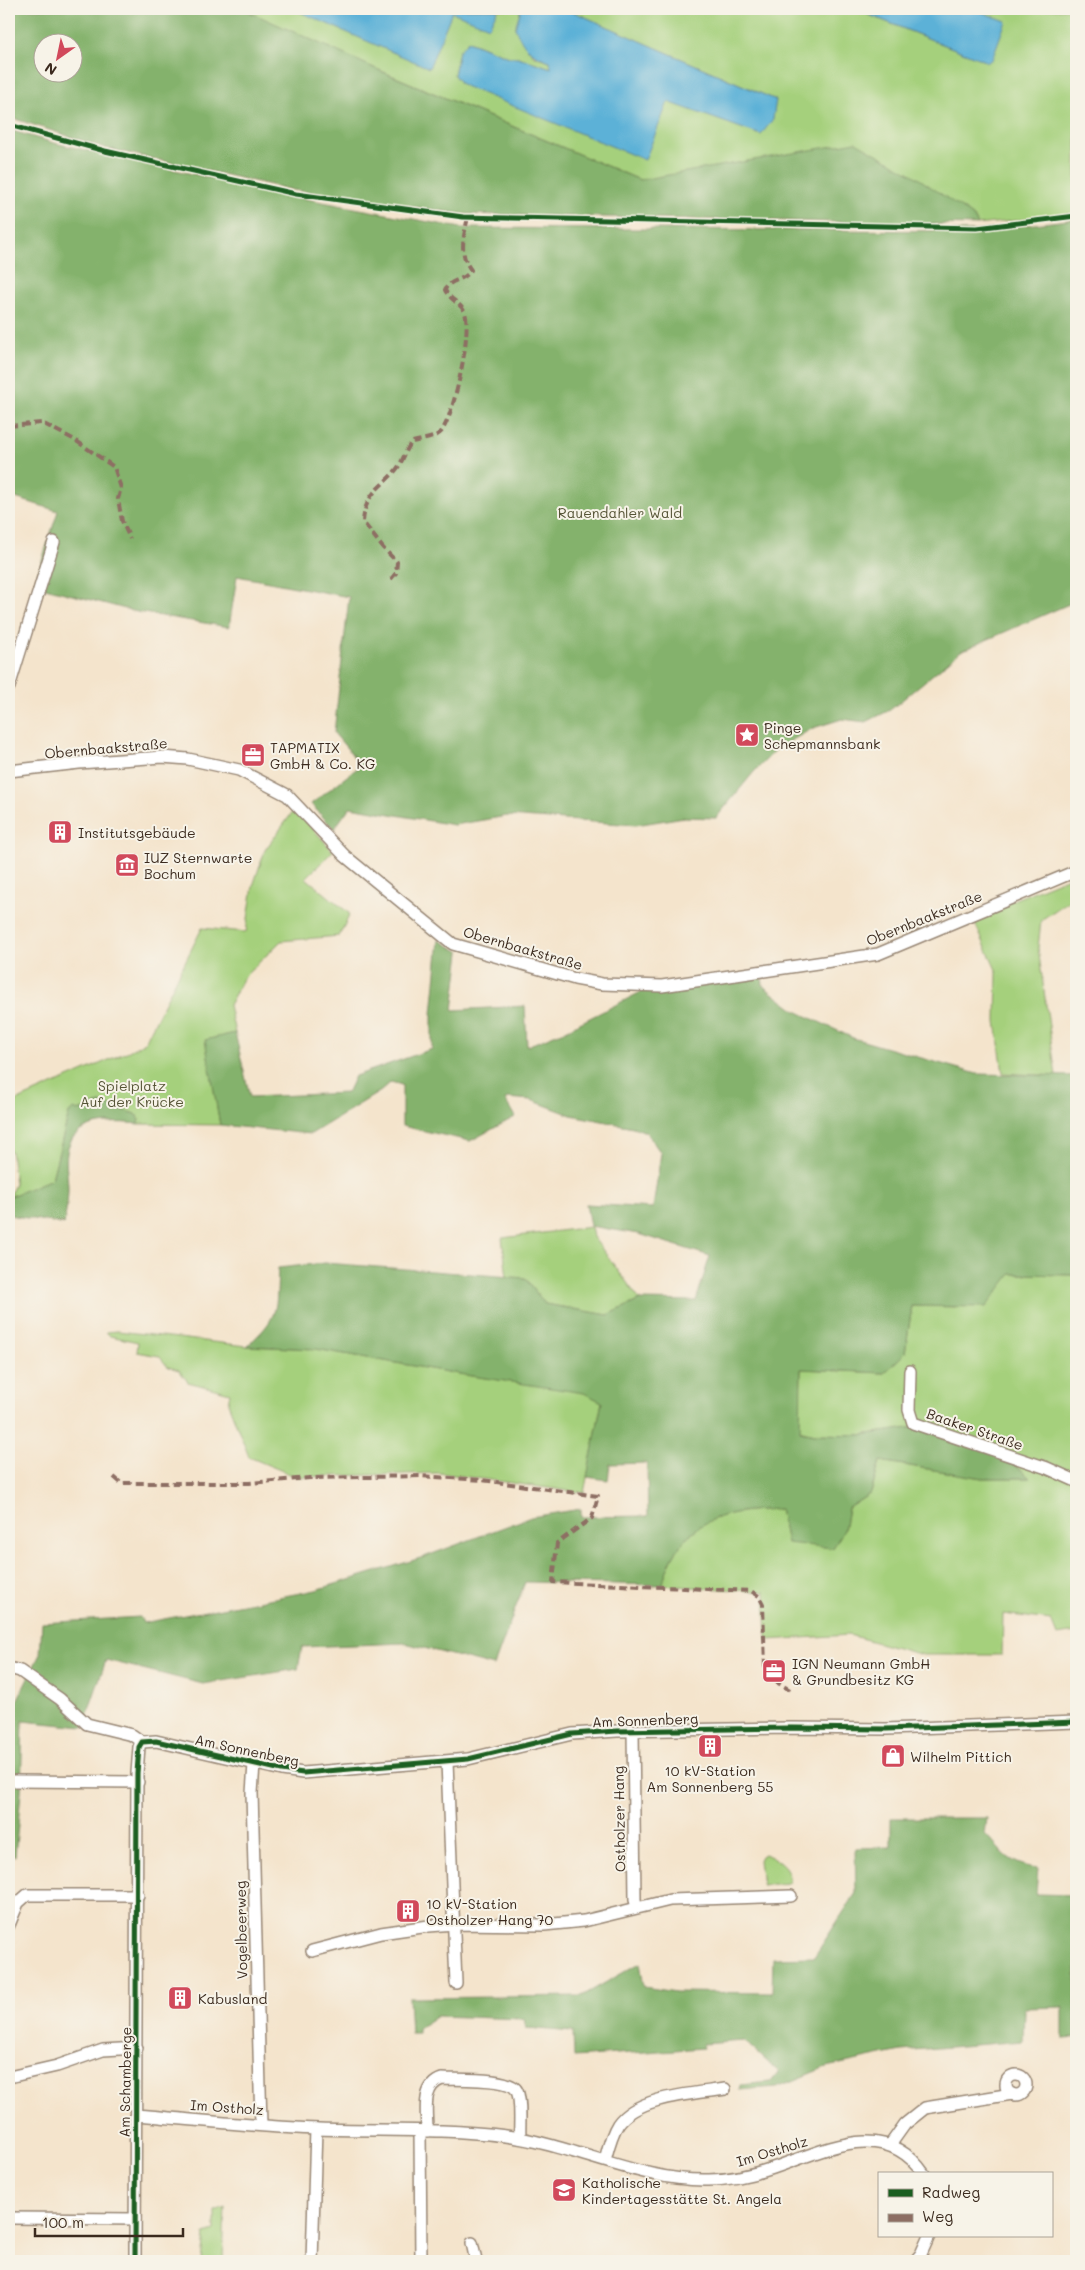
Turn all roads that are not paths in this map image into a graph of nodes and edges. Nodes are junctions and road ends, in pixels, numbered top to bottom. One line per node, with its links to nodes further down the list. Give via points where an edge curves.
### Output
1 (54, 542): 2 (street, via 52,564)
2 (9, 687)
3 (9, 771): 4 (street, Obernbaakstraße, via 162,757 239,770 288,795 345,856 453,944 602,984 662,986 813,962 863,958)
4 (1076, 871)
5 (910, 1371): 6 (street, Baaker Straße, via 909,1410 913,1423 1047,1468)
6 (1076, 1481)
7 (9, 1668): 10 (street, Am Sonnenberg, via 20,1671 60,1699 87,1724 132,1735)
8 (1076, 1722): 9 (street, Am Sonnenberg, via 886,1729)
9 (632, 1730): 11 (street, Am Sonnenberg, via 572,1734); 17 (street, Ostholzer Hang)
10 (142, 1742): 12 (street, Am Sonnenberg, via 156,1741); 14 (street, via 138,1755)
11 (447, 1762): 12 (street, Am Sonnenberg, via 303,1773); 18 (street)
12 (254, 1764): 27 (street, Vogelbeerweg, via 252,1793)
13 (13, 1781): 14 (street)
14 (138, 1782): 15 (street, Am Schamberge)
15 (138, 1895): 19 (street, via 27,1895 18,1904); 22 (street, Am Schamberge)
16 (791, 1896): 17 (street, via 670,1900)
17 (637, 1907): 18 (street, via 563,1923)
18 (454, 1924): 20 (street, via 381,1933); 21 (street)
19 (9, 1925)
20 (312, 1951)
21 (456, 1983)
22 (137, 2048): 23 (street, via 103,2050 57,2066); 26 (street, Am Schamberge)
23 (9, 2077)
24 (725, 2088): 32 (street, via 640,2106 618,2125)
25 (1012, 2094): 31 (street, via 925,2108 905,2124)
26 (136, 2115): 27 (street, Im Ostholz); 35 (street, Am Schamberge)
27 (261, 2125): 28 (street, Im Ostholz)
28 (316, 2129): 29 (street, Im Ostholz); 39 (street)
29 (423, 2131): 30 (street, Im Ostholz); 30 (street, via 429,2087 434,2082 442,2079 504,2082 514,2087 518,2094); 40 (street)
30 (520, 2138): 32 (street, Im Ostholz)
31 (890, 2145): 32 (street, Im Ostholz, via 851,2143 752,2175 718,2180 665,2176); 33 (street, Im Ostholz, via 910,2157)
32 (605, 2160)
33 (922, 2172)
34 (9, 2218): 35 (street)
35 (135, 2219): 38 (street, Am Schamberge)
36 (928, 2238): 42 (street)
37 (472, 2243): 41 (street)
38 (135, 2261)
39 (312, 2261)
40 (421, 2261)
41 (476, 2261)
42 (915, 2261)

